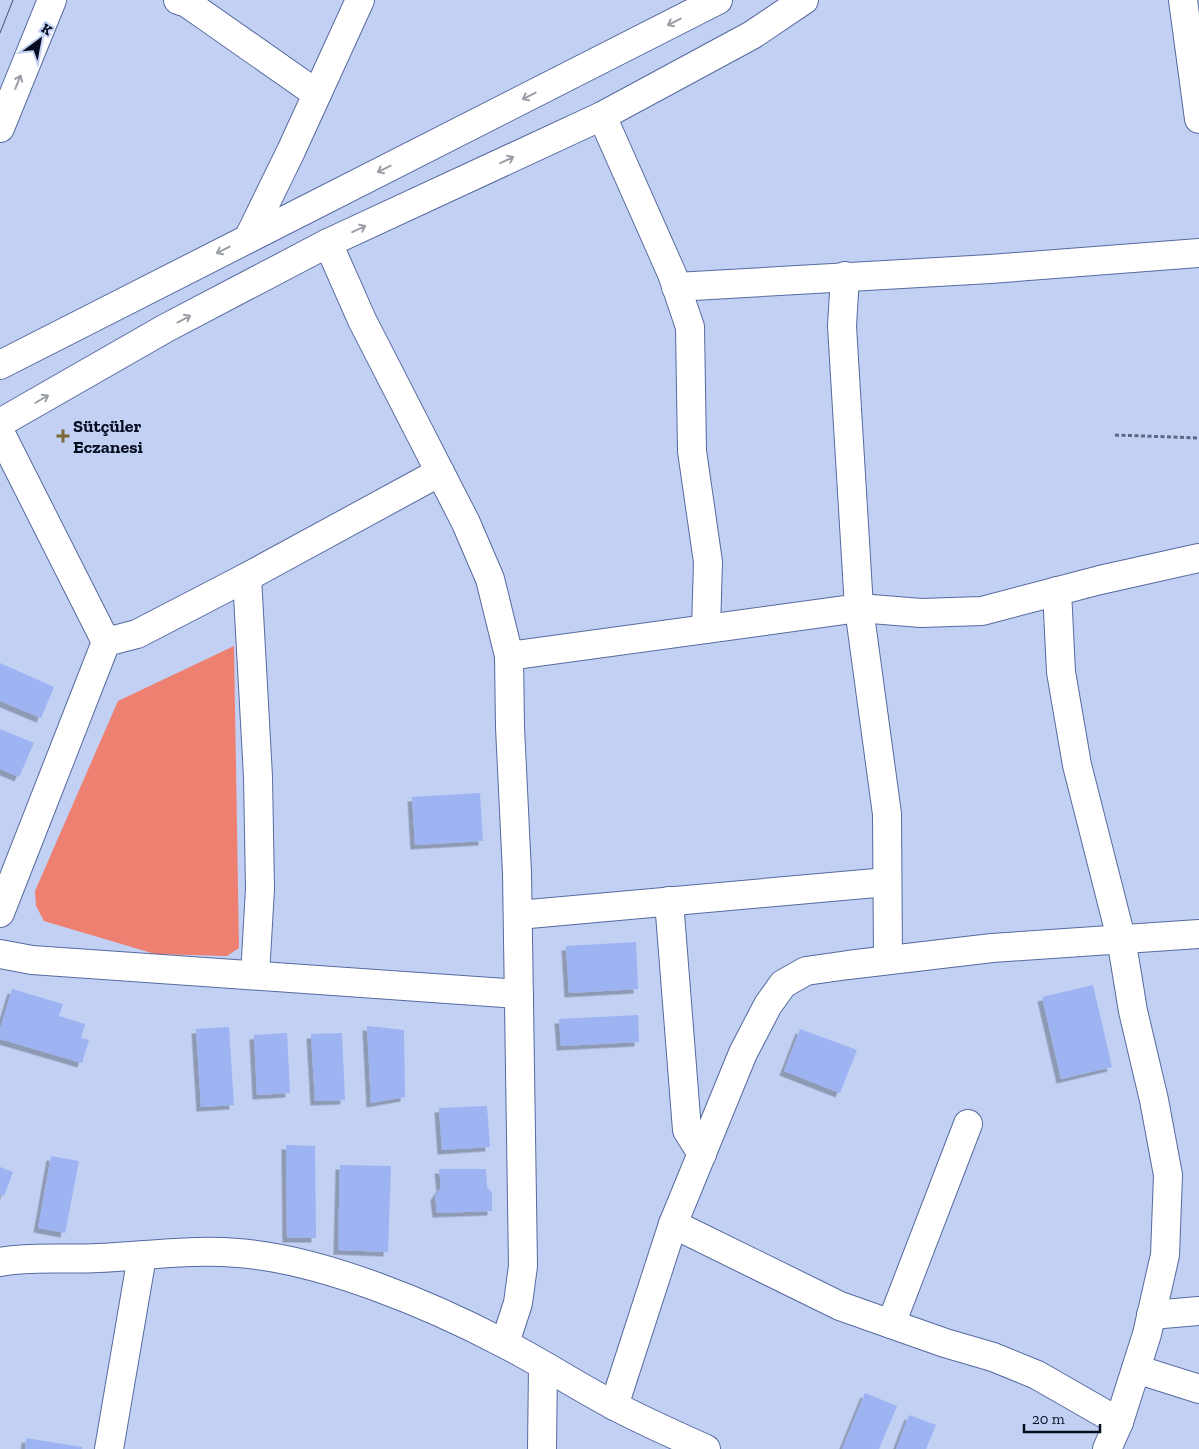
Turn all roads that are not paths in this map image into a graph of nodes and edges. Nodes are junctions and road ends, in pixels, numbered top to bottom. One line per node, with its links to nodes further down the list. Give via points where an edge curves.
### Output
1 (52, 0): 11 (street, one-way to 1)
2 (178, 0): 8 (street, via 187,3)
3 (360, 0): 8 (street)
4 (718, 0): 12 (street, one-way to 12)
5 (804, 0): 9 (street, via 752,35)
6 (1189, 2): 7 (street)
7 (1194, 35): 10 (street)
8 (317, 94): 12 (street)
9 (602, 116): 13 (street, one-way to 9); 16 (street)
10 (1199, 119)
11 (0, 128)
12 (249, 236): 17 (street, one-way to 17)
13 (328, 243): 18 (street, one-way to 13, via 166,328); 20 (street, via 362,320)
14 (1199, 253): 15 (street)
15 (845, 276): 16 (street); 24 (street, via 842,326)
16 (676, 286): 25 (street, via 690,327 692,451 708,562)
17 (0, 365)
18 (0, 423)
19 (0, 432): 26 (street)
20 (440, 472): 22 (street); 27 (street, via 490,579)
21 (1199, 558): 23 (street)
22 (247, 577): 26 (street, via 137,634); 36 (street, via 258,778 260,889)
23 (1057, 591): 24 (street, via 982,611 921,613); 33 (street, via 1061,672 1077,765)
24 (859, 608): 25 (street); 28 (street, via 887,814)
25 (706, 629): 27 (street)
26 (106, 642): 30 (street)
27 (509, 656): 31 (street)
28 (887, 882): 29 (street); 35 (street)
29 (669, 901): 31 (street); 39 (street, via 687,1130)
30 (0, 912)
31 (518, 915): 37 (street)
32 (1199, 934): 33 (street)
33 (1121, 938): 35 (street); 44 (street, via 1168,1175 1165,1255)
34 (0, 954): 36 (street, via 32,960)
35 (888, 960): 39 (street, via 806,971 783,984 743,1053)
36 (255, 976): 37 (street)
37 (519, 994): 46 (street, via 523,1266 518,1303)
38 (968, 1124): 45 (street)
39 (702, 1154): 40 (street)
40 (673, 1224): 45 (street, via 840,1306); 50 (street)
41 (142, 1256): 42 (street); 46 (street, via 238,1253 286,1261 394,1293); 52 (street)
42 (0, 1262)
43 (1199, 1311): 44 (street)
44 (1152, 1315): 48 (street)
45 (891, 1324): 51 (street, via 1038,1375)
46 (505, 1344): 47 (street)
47 (543, 1366): 50 (street); 53 (street)
48 (1136, 1369): 49 (street); 51 (street)
49 (1199, 1389)
50 (614, 1406): 54 (street)
51 (1119, 1422): 55 (street)
52 (109, 1449)
53 (542, 1449)
54 (706, 1449)
55 (1106, 1449)

